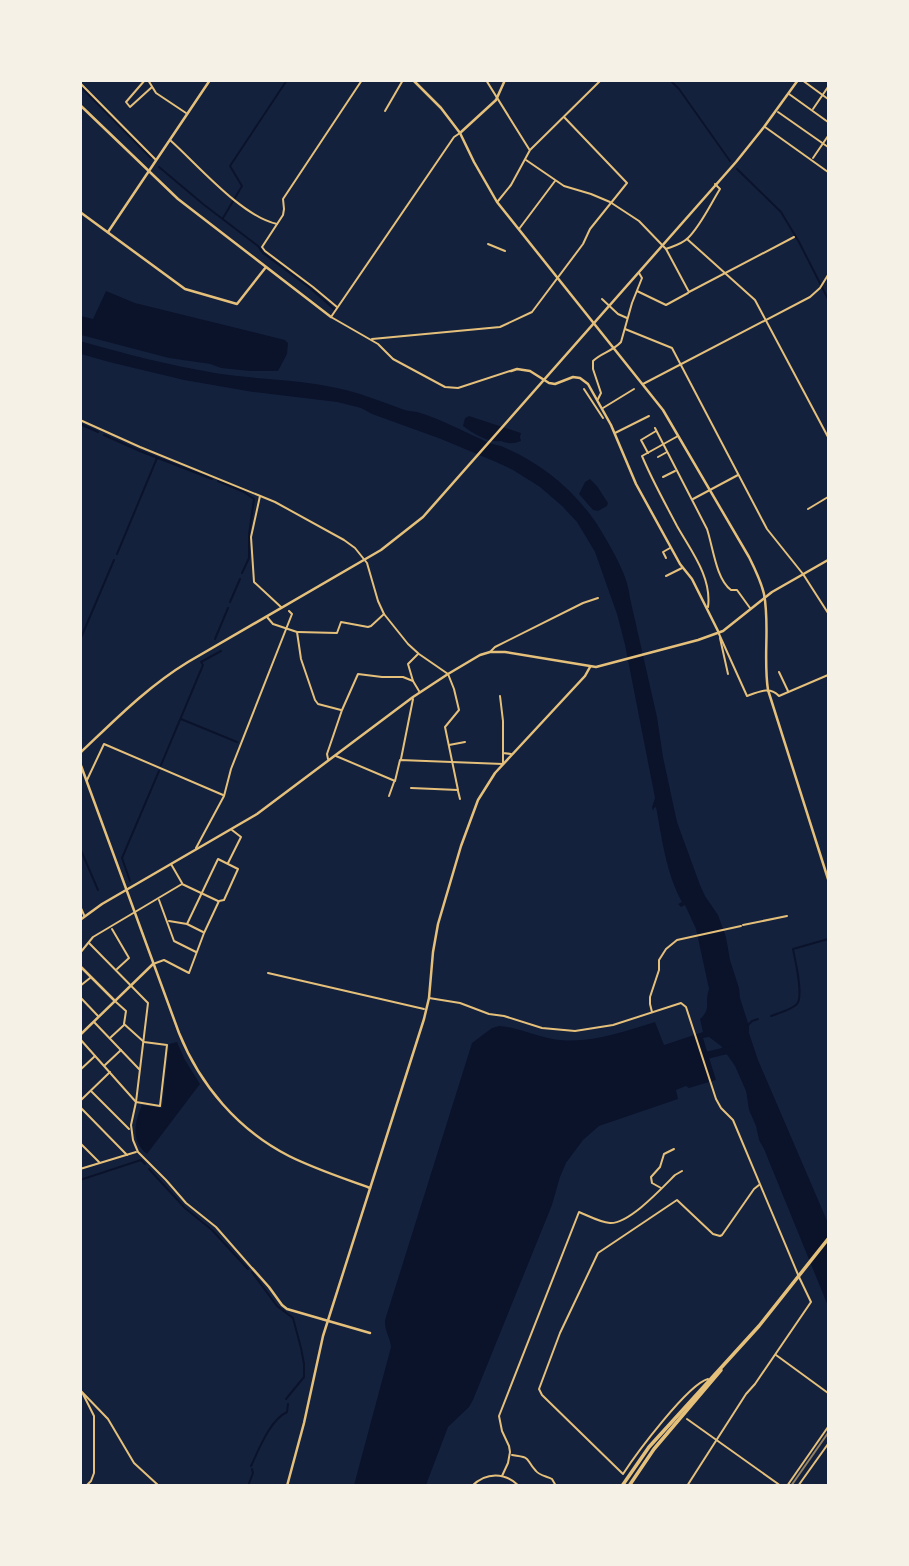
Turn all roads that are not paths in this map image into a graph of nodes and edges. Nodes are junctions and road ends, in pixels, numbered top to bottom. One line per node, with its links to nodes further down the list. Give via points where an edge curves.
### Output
1 (146, 80): 11 (street); 11 (street, via 126,102 130,107)
2 (210, 80): 21 (street)
3 (362, 80): 41 (street, via 283,199)
4 (403, 80): 19 (street)
5 (413, 80): 25 (street)
6 (486, 80): 15 (street)
7 (505, 80): 15 (street)
8 (601, 80): 22 (street)
9 (800, 80): 13 (street); 14 (street)
10 (80, 83): 31 (street)
11 (152, 87): 21 (street)
12 (828, 87): 14 (street)
13 (789, 94): 18 (street); 20 (street)
14 (823, 95): 16 (street); 18 (street)
15 (497, 98): 25 (street); 30 (street)
16 (828, 99)
17 (80, 105): 34 (street)
18 (812, 110): 23 (street)
19 (384, 111)
20 (776, 111): 24 (street); 28 (street)
21 (188, 114): 27 (street)
22 (564, 117): 30 (street); 39 (street, via 627,183)
23 (828, 122)
24 (764, 127): 33 (street); 37 (street)
25 (460, 133): 38 (street); 58 (street)
26 (828, 136): 28 (street)
27 (170, 140): 31 (street); 41 (street, via 235,201)
28 (823, 144): 29 (street); 33 (street)
29 (828, 147)
30 (530, 150): 32 (street)
31 (157, 160): 34 (street)
32 (526, 160): 36 (street); 38 (street)
33 (812, 160): 35 (street)
34 (149, 172): 43 (street); 50 (street)
35 (828, 172)
36 (556, 180): 39 (street); 42 (street)
37 (715, 184): 45 (street, via 720,189); 47 (street)
38 (497, 201): 42 (street)
39 (610, 202): 47 (street, via 639,220); 54 (street)
40 (80, 212): 43 (street)
41 (278, 224): 58 (street, via 262,247)
42 (519, 229): 54 (street)
43 (108, 232): 50 (street, via 185,289 237,304)
44 (794, 237): 52 (street)
45 (687, 239): 48 (street); 52 (street)
46 (488, 244): 49 (street)
47 (662, 245): 48 (street); 51 (street)
48 (666, 249): 56 (street)
49 (505, 251)
50 (266, 267): 60 (street)
51 (638, 273): 55 (street, via 643,276); 59 (street)
52 (724, 273): 56 (street); 62 (street, via 755,300)
53 (828, 275): 62 (street, via 810,297)
54 (558, 279): 63 (street); 65 (street, via 532,312 500,327)
55 (637, 291): 56 (street, via 666,304); 61 (street)
56 (689, 292)
57 (602, 299): 59 (street)
58 (337, 307): 60 (street)
59 (609, 307): 61 (street); 63 (street)
60 (331, 317): 65 (street)
61 (628, 319): 64 (street)
62 (766, 320): 67 (street); 79 (street)
63 (594, 323): 66 (street); 69 (street)
64 (625, 329): 66 (street); 67 (street, via 672,348)
65 (371, 339): 68 (street, via 393,359 450,388)
66 (614, 348): 70 (street); 73 (street, via 593,361 601,393)
67 (680, 364): 70 (street); 88 (street)
68 (511, 371): 69 (street, via 530,371)
69 (545, 380): 73 (street, via 555,384 569,377 580,378); 98 (street, via 423,517)
70 (642, 385): 81 (street)
71 (584, 389): 76 (street)
72 (634, 389): 74 (street)
73 (597, 399): 74 (street)
74 (603, 408): 80 (street)
75 (649, 416): 80 (street)
76 (604, 418)
77 (80, 420): 91 (street)
78 (828, 428): 79 (street)
79 (824, 430): 82 (street)
80 (615, 433): 95 (street, via 636,484)
81 (678, 436): 83 (street); 90 (street)
82 (828, 437)
83 (663, 443): 84 (street); 85 (street); 85 (street, via 656,429 641,440)
84 (667, 452): 86 (street); 87 (street)
85 (648, 453): 107 (street, via 642,456 649,473 703,573 709,594)
86 (659, 457)
87 (677, 471): 89 (street); 93 (street)
88 (738, 474): 90 (street); 100 (street, via 770,533)
89 (663, 477)
90 (710, 489): 93 (street); 103 (street, via 749,557)
91 (260, 495): 98 (street, via 344,540); 104 (street, via 251,537 254,582)
92 (828, 497): 94 (street)
93 (692, 499): 105 (street, via 725,586 737,590)
94 (808, 509)
95 (672, 547): 96 (street, via 663,552); 99 (street)
96 (666, 558)
97 (828, 559): 100 (street)
98 (365, 560): 104 (street); 109 (street)
99 (683, 568): 101 (street); 107 (street)
100 (803, 573): 103 (street); 108 (street)
101 (666, 576)
102 (598, 598): 114 (street)
103 (764, 598): 105 (street); 122 (street)
104 (281, 608): 110 (street)
105 (751, 609): 113 (street)
106 (289, 611): 111 (street)
107 (707, 611): 113 (street)
108 (828, 613)
109 (384, 614): 112 (street, via 368,627 341,622 337,633); 115 (street)
110 (266, 617): 111 (street); 131 (street, via 152,687)
111 (286, 629): 112 (street); 143 (street)
112 (297, 632): 127 (street, via 315,701)
113 (719, 635): 116 (street); 119 (street); 122 (street, via 747,696)
114 (490, 652): 116 (street); 118 (street)
115 (419, 654): 118 (street); 121 (street, via 408,664)
116 (590, 667): 132 (street)
117 (779, 672): 124 (street)
118 (447, 674): 123 (street); 129 (street, via 459,710 445,727)
119 (728, 674)
120 (828, 675): 124 (street)
121 (413, 681): 123 (street); 127 (street, via 358,674)
122 (768, 690): 124 (street, via 779,696); 150 (street)
123 (420, 692): 126 (street)
124 (788, 692)
125 (500, 696): 130 (street)
126 (413, 697): 133 (street); 135 (street)
127 (342, 710): 134 (street)
128 (466, 742): 129 (street)
129 (449, 746): 137 (street)
130 (503, 753): 132 (street); 138 (street)
131 (80, 754)
132 (512, 754): 138 (street)
133 (335, 755): 134 (street); 140 (street)
134 (328, 760): 146 (street)
135 (400, 760): 137 (street); 140 (street)
136 (80, 763): 139 (street)
137 (453, 763): 138 (street); 142 (street)
138 (503, 764): 175 (street, via 478,800 461,846 433,946)
139 (87, 780): 143 (street, via 104,744); 152 (street)
140 (395, 781): 144 (street)
141 (411, 788): 142 (street)
142 (458, 790): 145 (street)
143 (224, 796): 147 (street)
144 (389, 796)
145 (460, 799)
146 (231, 829): 147 (street); 149 (street, via 241,837)
147 (196, 850): 148 (street)
148 (171, 864): 151 (street); 152 (street)
149 (228, 864): 153 (street, via 218,859); 155 (street, via 238,869 224,900)
150 (828, 879)
151 (182, 884): 153 (street); 154 (street)
152 (127, 890): 157 (street); 159 (street)
153 (202, 893): 155 (street); 161 (street)
154 (158, 899): 157 (street); 160 (street)
155 (219, 901): 163 (street)
156 (80, 906): 159 (street)
157 (136, 912): 162 (street); 167 (street)
158 (787, 916): 178 (street, via 669,945 650,997)
159 (82, 918)
160 (167, 921): 161 (street); 165 (street, via 174,941)
161 (187, 925): 163 (street)
162 (111, 927): 164 (street); 169 (street, via 129,958)
163 (204, 933): 165 (street)
164 (89, 943): 166 (street); 169 (street)
165 (196, 952): 167 (street, via 189,973 164,960)
166 (80, 953)
167 (153, 964): 172 (street); 204 (street, via 188,1054 227,1109 283,1153)
168 (80, 966): 171 (street)
169 (116, 970): 172 (street)
170 (268, 973): 177 (street)
171 (91, 977): 173 (street); 176 (street)
172 (131, 985): 176 (street); 184 (street, via 148,1003)
173 (80, 986)
174 (80, 997): 179 (street)
175 (429, 998): 177 (street); 178 (street, via 565,1031 597,1029)
176 (115, 1002): 179 (street); 181 (street, via 125,1011)
177 (426, 1010): 204 (street)
178 (652, 1013): 203 (street, via 683,1003 687,1007 711,1085 721,1108 733,1120)
179 (99, 1017): 180 (street)
180 (94, 1022): 182 (street); 183 (street)
181 (124, 1024): 183 (street); 184 (street)
182 (80, 1037): 186 (street)
183 (110, 1038): 185 (street)
184 (144, 1042): 189 (street); 193 (street, via 167,1045 160,1106)
185 (121, 1049): 187 (street); 189 (street)
186 (95, 1056): 187 (street); 188 (street)
187 (104, 1066): 190 (street)
188 (80, 1070)
189 (140, 1070): 193 (street)
190 (110, 1072): 191 (street); 193 (street)
191 (91, 1091): 192 (street); 195 (street)
192 (80, 1101)
193 (136, 1102): 195 (street)
194 (80, 1107): 199 (street)
195 (130, 1129): 198 (street)
196 (80, 1143): 200 (street)
197 (674, 1149): 205 (street, via 664,1154 651,1177)
198 (138, 1152): 199 (street); 207 (street)
199 (127, 1155): 200 (street)
200 (100, 1163): 201 (street)
201 (80, 1169)
202 (682, 1171): 205 (street)
203 (760, 1185): 208 (street); 212 (street, via 720,1236 677,1200 598,1253 539,1389 623,1474 676,1406 704,1379)
204 (370, 1188): 209 (street)
205 (661, 1188): 219 (street, via 622,1221 609,1223 579,1212 499,1416)
206 (828, 1239): 208 (highway)
207 (252, 1268): 209 (street, via 285,1307)
208 (799, 1277): 211 (street, via 811,1302); 212 (highway)
209 (328, 1320): 210 (street); 223 (street)
210 (370, 1333)
211 (776, 1355): 214 (street); 217 (street)
212 (711, 1380): 227 (highway, via 649,1447); 228 (highway)
213 (81, 1390): 221 (street, via 94,1416 94,1473); 222 (street, via 108,1419 134,1464)
214 (828, 1393)
215 (687, 1419): 217 (street)
216 (828, 1427): 231 (street)
217 (718, 1440): 229 (street); 230 (street)
218 (828, 1444): 232 (street)
219 (510, 1454): 220 (street); 226 (street, via 529,1460 538,1474 552,1479)
220 (502, 1476): 224 (street, via 483,1478); 225 (street)
221 (86, 1486)
222 (159, 1486)
223 (287, 1486)
224 (472, 1486)
225 (519, 1486)
226 (556, 1486)
227 (622, 1486)
228 (629, 1486)
229 (687, 1486)
230 (781, 1486)
231 (787, 1486)
232 (799, 1486)

